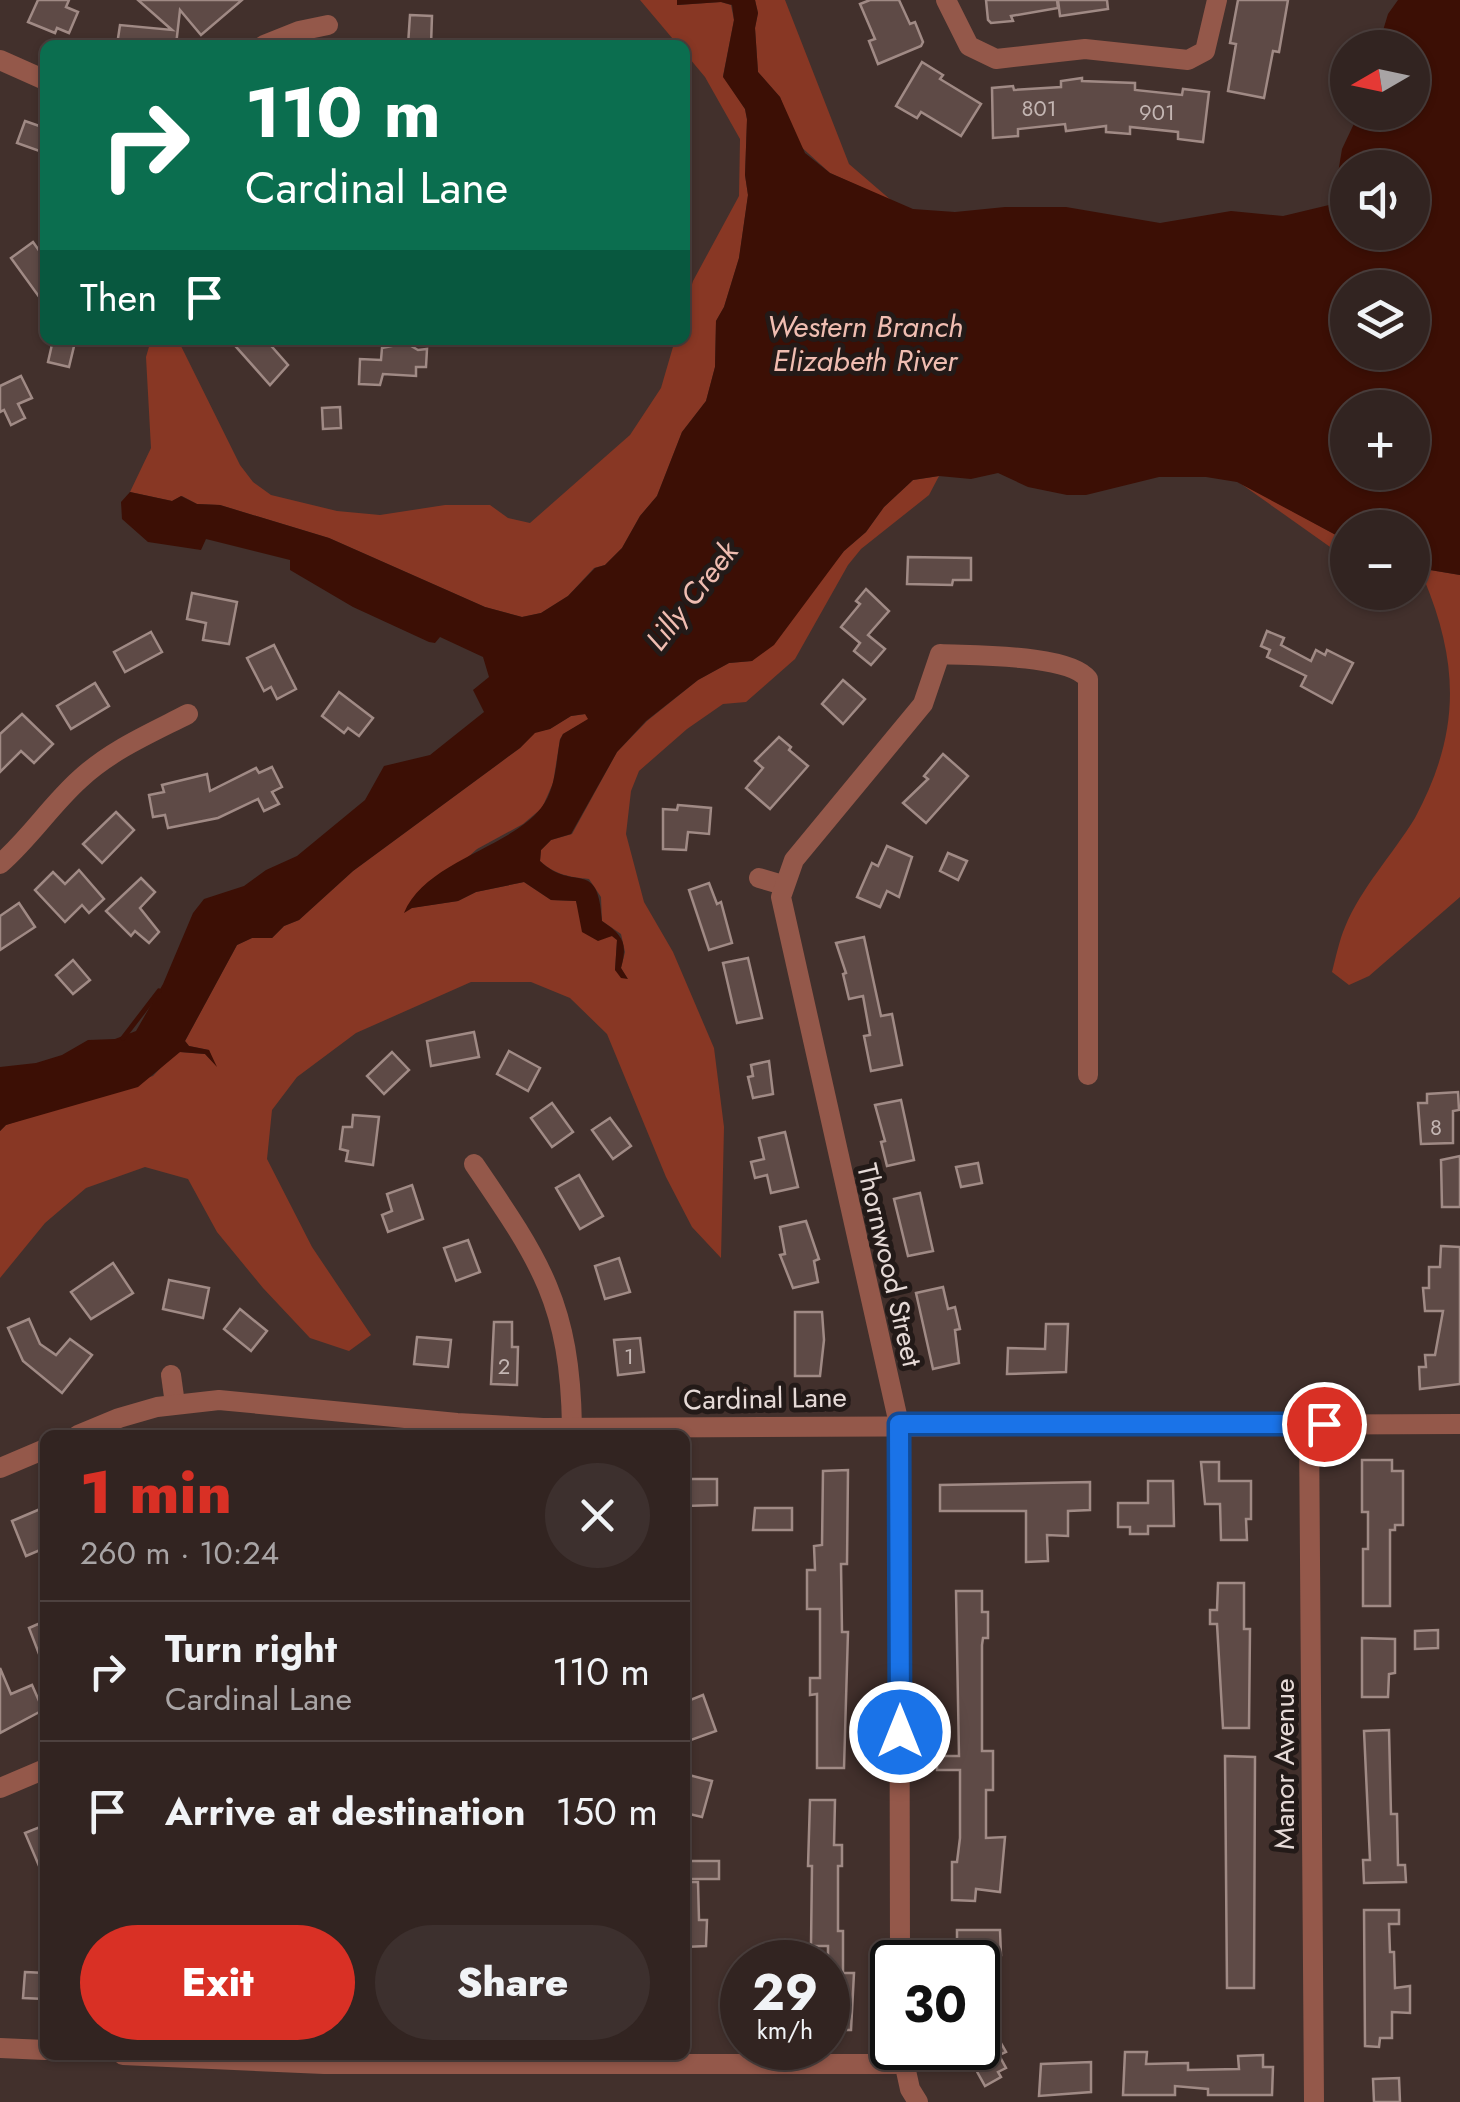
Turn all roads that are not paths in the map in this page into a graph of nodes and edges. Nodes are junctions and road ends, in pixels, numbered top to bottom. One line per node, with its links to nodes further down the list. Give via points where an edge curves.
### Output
1 (946, 0): 2 (street, via 964,40 982,56 1085,49 1188,60 1205,52)
2 (1216, 0)
3 (328, 25): 4 (street)
4 (276, 40)
5 (0, 60): 6 (street)
6 (40, 78)
7 (188, 714): 8 (street, via 83,776)
8 (0, 864)
9 (760, 878): 10 (street)
10 (782, 885): 11 (street, via 794,860 924,704 940,654 1081,669 1088,679); 15 (street, Thornwood Street, via 784,918)
11 (1088, 1075)
12 (474, 1164): 19 (street, via 532,1250 556,1306 571,1380)
13 (171, 1375): 14 (street)
14 (175, 1404): 18 (street, Cardinal Lane, via 219,1400); 20 (street, Cardinal Lane)
15 (899, 1424): 17 (street, Cardinal Lane); 19 (street, Cardinal Lane); 25 (street, Thornwood Street)
16 (1460, 1424): 17 (street, Cardinal Lane)
17 (1309, 1425): 35 (street, Manor Avenue)
18 (399, 1426): 19 (street, Cardinal Lane)
19 (572, 1427)
20 (90, 1430)
21 (40, 1451): 22 (street)
22 (0, 1468)
23 (40, 1771): 24 (street)
24 (0, 1788)
25 (900, 1940)
26 (0, 2048): 27 (street)
27 (40, 2050)
28 (870, 2057): 31 (street)
29 (235, 2060): 32 (street)
30 (676, 2060): 32 (street)
31 (690, 2060)
32 (620, 2061)
33 (905, 2070): 34 (street)
34 (918, 2102)
35 (1314, 2102)

